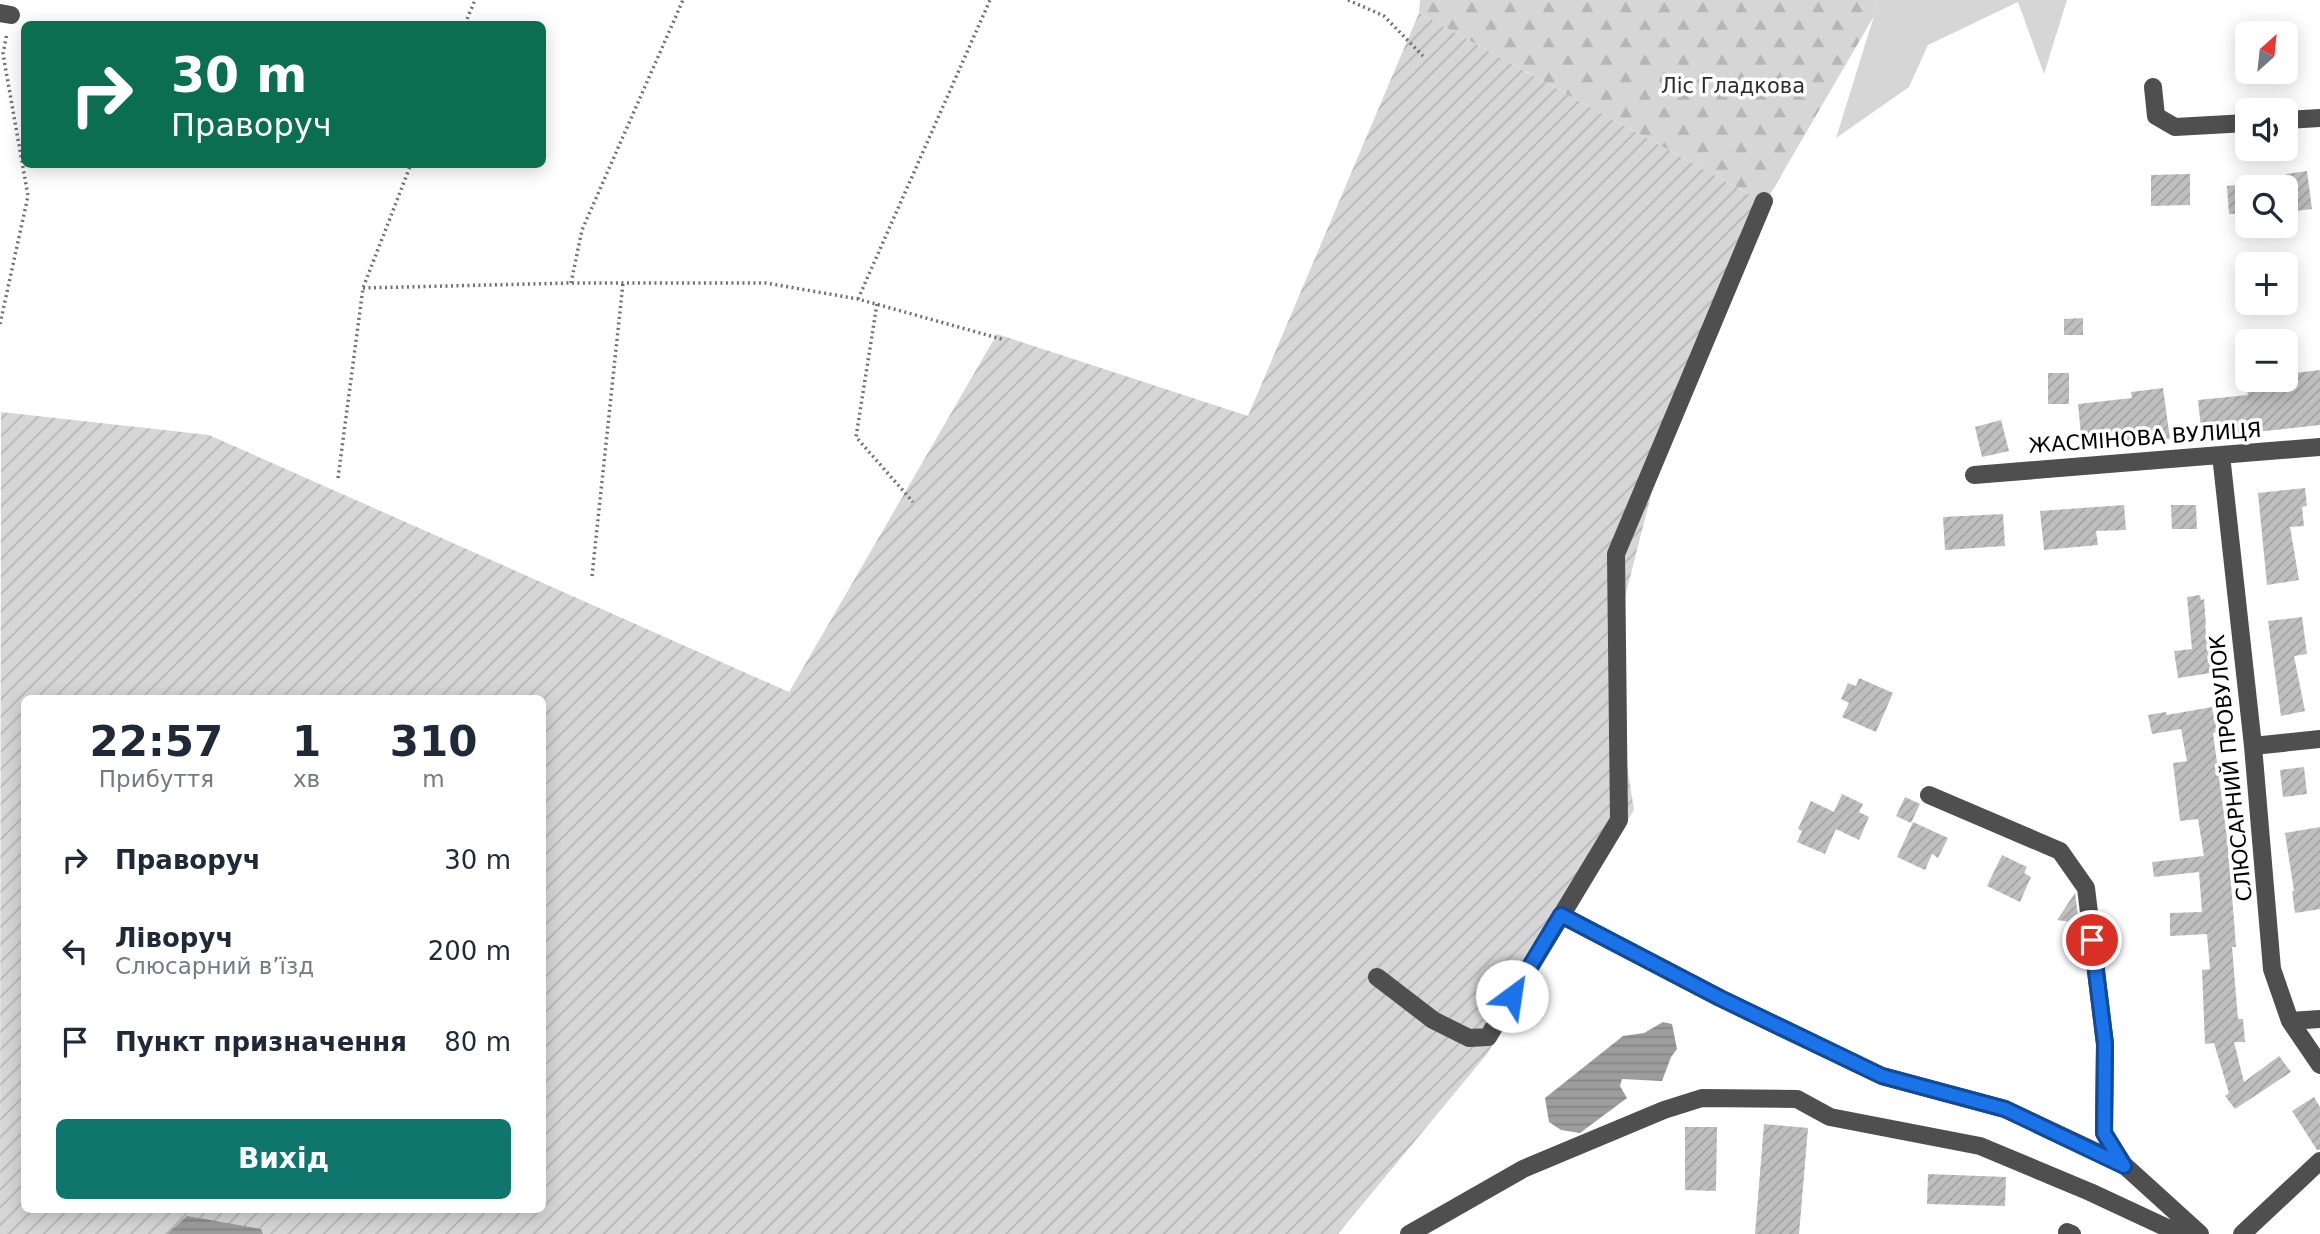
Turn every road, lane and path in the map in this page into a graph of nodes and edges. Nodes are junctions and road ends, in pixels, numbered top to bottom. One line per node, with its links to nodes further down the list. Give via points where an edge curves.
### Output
1 (475, 0): 6 (path)
2 (683, 0): 16 (path, via 582,230)
3 (990, 0): 19 (path)
4 (1348, 0): 7 (path, via 1384,16)
5 (6, 14): 12 (path, via 3,54)
6 (466, 21)
7 (1423, 56)
8 (2153, 87): 11 (street, via 2156,116 2175,127)
9 (2320, 118): 10 (street)
10 (2298, 119)
11 (2235, 124)
12 (21, 156)
13 (23, 168): 21 (path, via 28,196)
14 (409, 168): 18 (path)
15 (1764, 201): 32 (street, via 1616,554 1619,820)
16 (571, 283): 17 (path); 18 (path)
17 (623, 283): 19 (path, via 766,283); 28 (path)
18 (363, 288): 26 (path)
19 (858, 299): 20 (path)
20 (877, 304): 22 (path); 27 (path, via 856,437)
21 (0, 324)
22 (1005, 340)
23 (2320, 447): 24 (street, ЖАСМІНОВА ВУЛИЦЯ)
24 (2221, 456): 25 (street, ЖАСМІНОВА ВУЛИЦЯ); 30 (street, СЛЮСАРНИЙ ПРОВУЛОК)
25 (1974, 475)
26 (338, 478)
27 (913, 502)
28 (592, 576)
29 (2320, 739): 30 (street)
30 (2253, 746): 35 (street, СЛЮСАРНИЙ ПРОВУЛОК, via 2272,970)
31 (1929, 795): 38 (street, via 2060,850 2086,888 2105,1044 2104,1133)
32 (1561, 915): 33 (street, via 1488,1037 1469,1038 1433,1020); 38 (street, via 1882,1076 2005,1109)
33 (1377, 977)
34 (2320, 1018): 35 (street)
35 (2290, 1021): 36 (street, СЛЮСАРНИЙ ПРОВУЛОК)
36 (2320, 1065)
37 (2320, 1161): 42 (street)
38 (2124, 1166): 41 (street)
39 (1409, 1234): 40 (street, via 1523,1170 1702,1098 1797,1099 1830,1117 1980,1146)
40 (2180, 1234)
41 (2200, 1234)
42 (2242, 1234)

